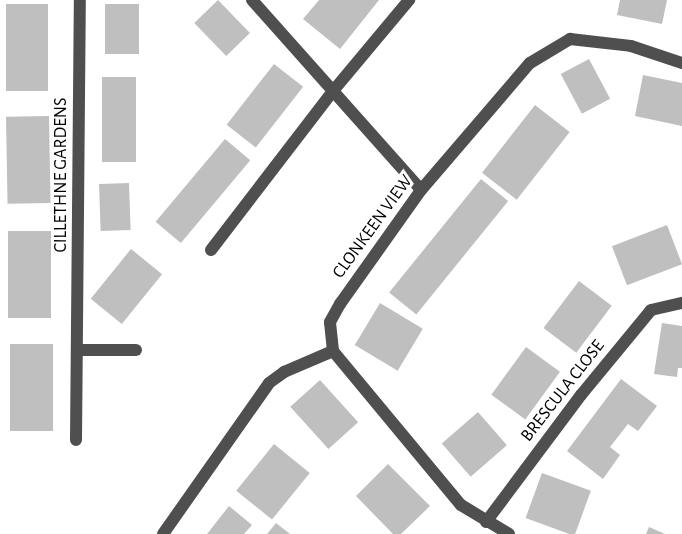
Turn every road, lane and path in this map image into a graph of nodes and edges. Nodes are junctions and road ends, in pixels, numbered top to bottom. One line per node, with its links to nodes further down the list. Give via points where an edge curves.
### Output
1 (80, 0): 9 (street, CILLETHNE GARDENS)
2 (252, 0): 5 (street)
3 (409, 0): 5 (street)
4 (682, 63): 6 (street, CLONKEEN VIEW, via 631,46 570,39 530,63)
5 (333, 91): 6 (street); 7 (street)
6 (420, 190): 11 (street, CLONKEEN VIEW, via 330,322)
7 (211, 250)
8 (682, 303): 13 (street, BRESCULA CLOSE, via 651,310 581,395)
9 (77, 350): 10 (street); 12 (street, CILLETHNE GARDENS)
10 (136, 350)
11 (333, 351): 13 (street, via 461,505); 14 (street, via 284,372 269,383)
12 (76, 440)
13 (486, 522): 15 (street)
14 (162, 534)
15 (509, 534)

